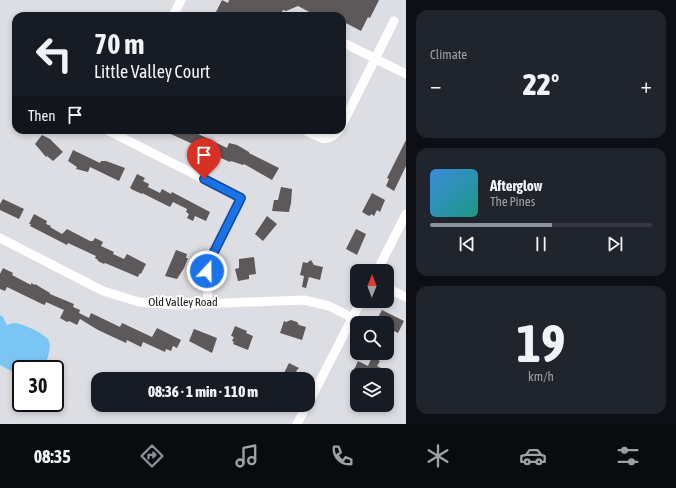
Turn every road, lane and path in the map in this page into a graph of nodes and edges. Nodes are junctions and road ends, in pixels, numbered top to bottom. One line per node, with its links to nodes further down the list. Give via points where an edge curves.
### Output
1 (181, 0): 2 (street)
2 (175, 12)
3 (394, 21): 5 (street)
4 (346, 44): 5 (street)
5 (376, 59): 6 (street); 7 (street)
6 (406, 74)
7 (346, 117)
8 (114, 134): 16 (street, via 241,198 208,265)
9 (312, 134): 10 (street, via 323,140 332,138)
10 (336, 134)
11 (406, 214): 13 (street)
12 (0, 238): 16 (street, Old Valley Road, via 103,291 122,298 156,304)
13 (381, 264)
14 (394, 291): 15 (street)
15 (406, 297)
16 (208, 303): 17 (street, Old Valley Road, via 304,300 329,306)
17 (350, 316)
18 (350, 324): 19 (street)
19 (315, 391)
20 (304, 412): 21 (street)
21 (298, 424)

